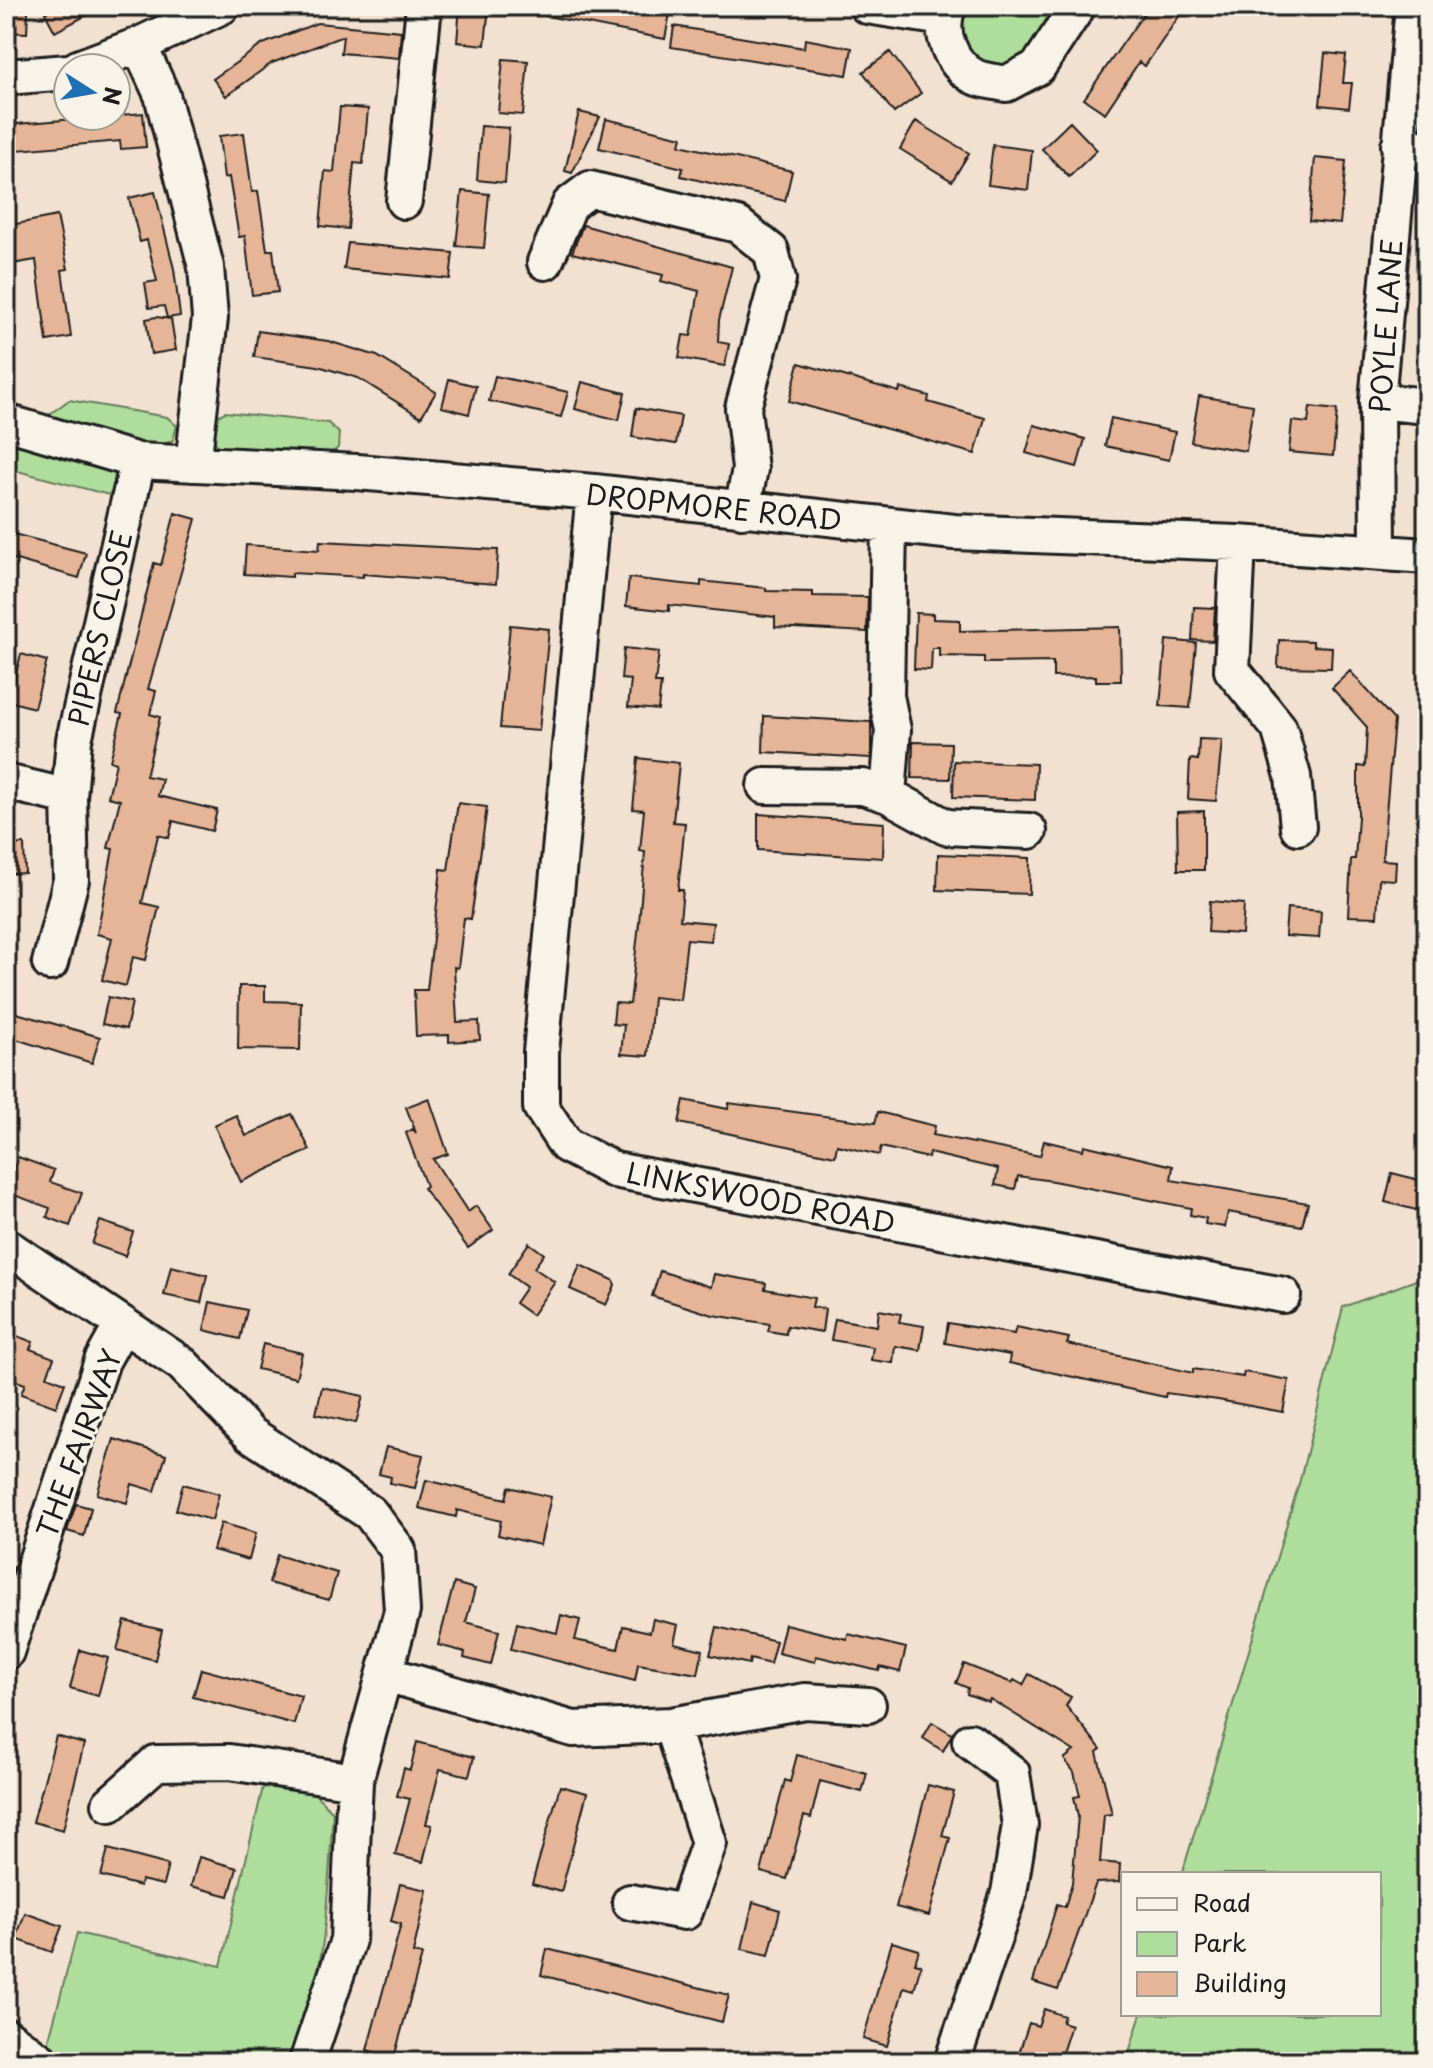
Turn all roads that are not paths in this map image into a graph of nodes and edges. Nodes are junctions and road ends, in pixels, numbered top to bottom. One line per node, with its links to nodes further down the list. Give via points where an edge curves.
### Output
1 (222, 6): 7 (street)
2 (424, 6): 12 (street)
3 (867, 6): 6 (street)
4 (1078, 6): 6 (street, via 1038,67 1006,84 974,77 950,53)
5 (1413, 6): 11 (street, POYLE LANE)
6 (946, 12)
7 (139, 45): 8 (street); 18 (street, via 162,95 206,267 210,318)
8 (120, 52)
9 (52, 73): 10 (street)
10 (6, 77)
11 (1413, 147): 14 (street, POYLE LANE)
12 (404, 201)
13 (545, 262): 20 (street, via 570,204 590,189 738,225 771,251 778,279 743,408 750,469)
14 (1377, 401): 15 (street); 23 (street, POYLE LANE)
15 (1427, 406)
16 (6, 422): 17 (street, DROPMORE ROAD)
17 (138, 461): 18 (street, DROPMORE ROAD); 28 (street, PIPERS CLOSE, via 74,740)
18 (193, 464): 19 (street, DROPMORE ROAD)
19 (594, 492): 20 (street, DROPMORE ROAD); 33 (street, LINKSWOOD ROAD, via 541,1052 541,1107 566,1145 614,1170)
20 (742, 510): 21 (street, DROPMORE ROAD)
21 (889, 525): 22 (street, DROPMORE ROAD); 27 (street, via 886,696 893,730)
22 (1238, 543): 23 (street, DROPMORE ROAD); 29 (street, via 1232,670 1279,728 1293,776)
23 (1378, 550): 24 (street, DROPMORE ROAD)
24 (1427, 556)
25 (6, 782): 28 (street)
26 (765, 786): 27 (street, via 863,787)
27 (888, 795): 30 (street, via 946,827)
28 (69, 797): 31 (street, PIPERS CLOSE, via 71,880)
29 (1298, 827)
30 (1029, 831)
31 (49, 963)
32 (6, 1246): 34 (street, THE FAIRWAY)
33 (1284, 1294)
34 (122, 1325): 35 (street, THE FAIRWAY, via 102,1361); 36 (street, THE FAIRWAY, via 182,1364 250,1434 370,1513 398,1550 402,1611)
35 (6, 1652)
36 (386, 1674): 38 (street, via 573,1729); 40 (street, THE FAIRWAY)
37 (868, 1705): 38 (street, via 805,1701)
38 (671, 1725): 42 (street, via 709,1843 685,1912)
39 (970, 1741): 46 (street, via 1012,1773 1020,1825 1009,1893)
40 (355, 1781): 41 (street, via 229,1762 156,1763); 45 (street, THE FAIRWAY, via 348,1940)
41 (110, 1804)
42 (630, 1902)
43 (6, 2036): 44 (street)
44 (42, 2062)
45 (307, 2062)
46 (952, 2062)

